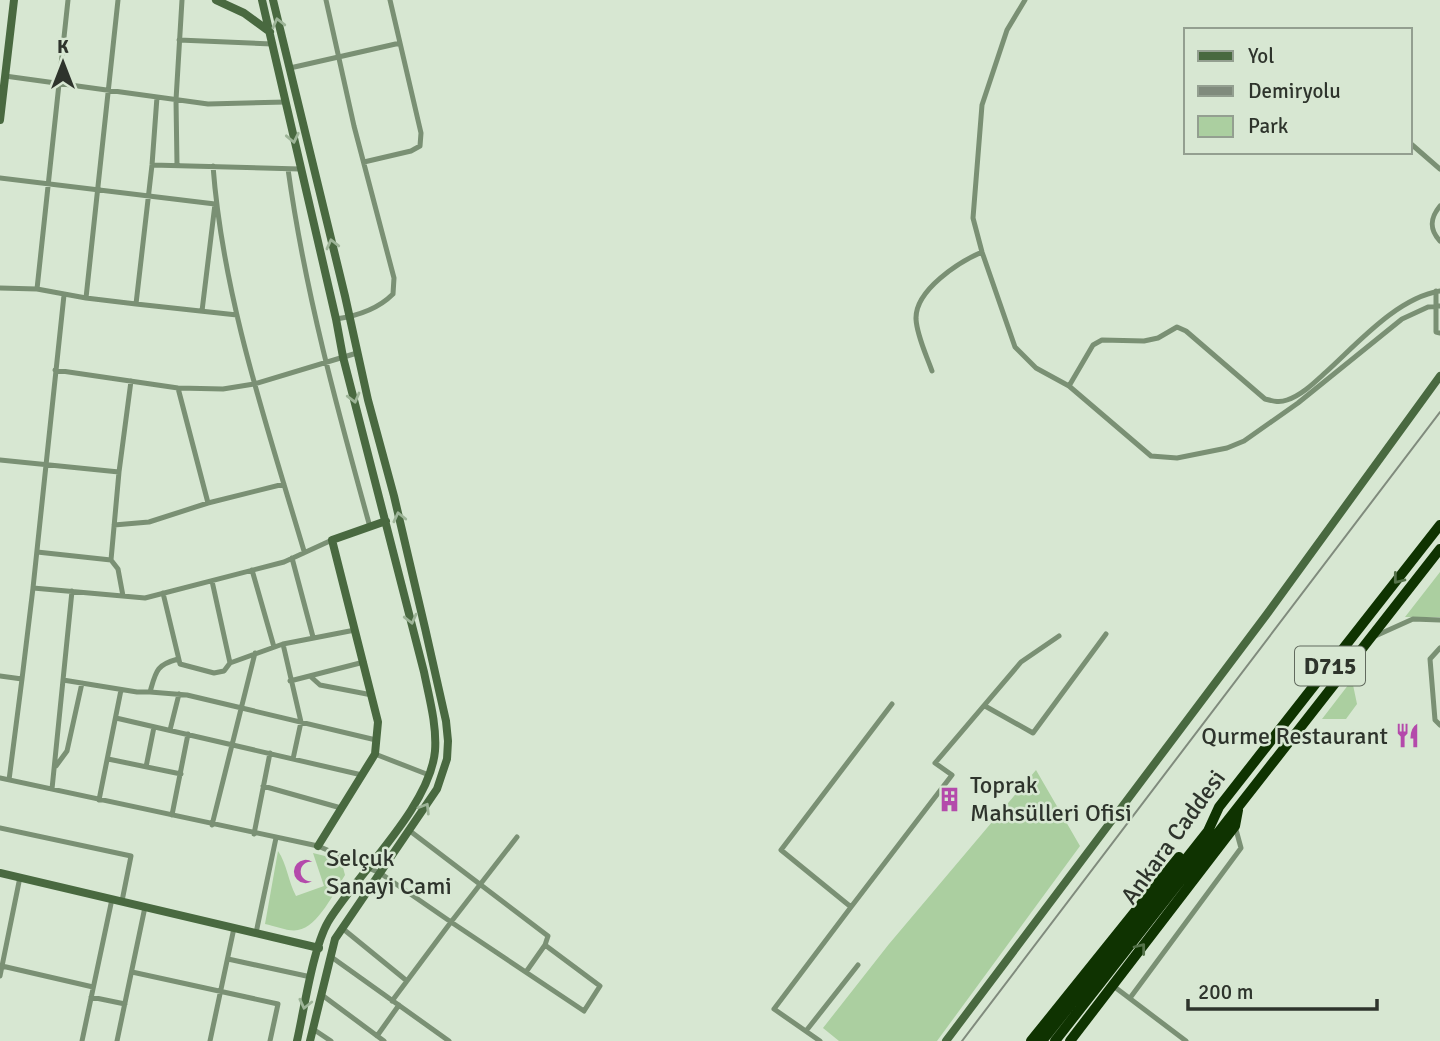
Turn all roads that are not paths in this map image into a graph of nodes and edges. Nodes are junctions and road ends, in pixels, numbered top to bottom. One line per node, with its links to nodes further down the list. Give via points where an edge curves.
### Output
1 (14, 0): 15 (street)
2 (68, 0): 19 (street)
3 (118, 0): 20 (street)
4 (182, 0): 12 (street)
5 (216, 0): 11 (street)
6 (262, 0): 11 (street)
7 (273, 0): 17 (street, one-way to 7)
8 (326, 0): 16 (street)
9 (390, 0): 13 (street)
10 (1025, 0): 41 (street, via 1007,30 982,105 973,218)
11 (270, 32): 14 (street)
12 (179, 40): 14 (street); 23 (street)
13 (400, 43): 16 (street); 27 (street, via 421,132 420,146)
14 (272, 44): 24 (street)
15 (4, 48): 18 (street)
16 (338, 57): 17 (street); 27 (street)
17 (290, 68): 51 (street, one-way to 17)
18 (5, 76): 19 (street); 22 (street)
19 (60, 84): 20 (street); 35 (street)
20 (107, 90): 21 (street); 36 (street)
21 (157, 97): 23 (street); 28 (street)
22 (1, 100): 25 (street)
23 (176, 100): 24 (street); 29 (street)
24 (286, 102): 32 (street, one-way to 32)
25 (0, 120)
26 (1412, 145): 33 (street)
27 (364, 162): 51 (street, via 394,278 393,294 384,303)
28 (152, 164): 29 (street); 37 (street)
29 (177, 165): 30 (street)
30 (213, 166): 31 (street); 38 (street)
31 (288, 169): 32 (street); 56 (street)
32 (300, 169): 52 (street)
33 (1440, 169)
34 (0, 178): 35 (street)
35 (49, 184): 36 (street); 43 (street)
36 (98, 190): 37 (street); 46 (street)
37 (147, 196): 38 (street); 47 (street)
38 (215, 204): 49 (street); 50 (street)
39 (1440, 206): 40 (street, via 1432,215 1432,230)
40 (1440, 240)
41 (982, 253): 58 (street, via 941,278 917,307 919,335); 62 (street, via 1015,347 1036,368)
42 (0, 288): 43 (street)
43 (37, 289): 45 (street)
44 (1438, 291): 48 (street); 62 (street, via 1421,295 1388,316 1289,400 1265,399 1177,327 1144,341 1102,340 1093,345)
45 (64, 295): 46 (street); 57 (street)
46 (86, 298): 47 (street)
47 (136, 304): 49 (street)
48 (1438, 306): 53 (street, via 1434,325); 62 (street, via 1402,319 1298,403 1227,448 1178,458 1151,456)
49 (202, 311): 50 (street)
50 (237, 315): 61 (street)
51 (349, 317): 52 (street); 54 (street)
52 (336, 319): 55 (street)
53 (1440, 333)
54 (357, 353): 55 (street); 140 (street, one-way to 54, via 437,789 447,759 446,721)
55 (343, 356): 56 (street); 69 (street, one-way to 69)
56 (324, 362): 61 (street); 72 (street)
57 (55, 370): 60 (street); 65 (street)
58 (932, 371)
59 (1440, 376): 193 (street)
60 (131, 381): 63 (street); 66 (street)
61 (254, 384): 63 (street); 67 (street)
62 (1069, 386)
63 (178, 388): 68 (street)
64 (0, 460): 65 (street)
65 (45, 464): 66 (street); 76 (street)
66 (119, 471): 71 (street)
67 (284, 484): 68 (street); 75 (street)
68 (208, 503): 71 (street, via 149,522)
69 (386, 522): 72 (street); 127 (street, one-way to 127, via 433,722 435,752)
70 (1440, 523): 133 (highway, Ankara Caddesi / D715, one-way to 133)
71 (114, 525): 78 (street)
72 (370, 527): 73 (street)
73 (332, 540): 75 (street); 86 (street)
74 (1440, 549): 90 (highway, Ankara Caddesi / D715)
75 (304, 551): 77 (street)
76 (37, 552): 78 (street); 81 (street)
77 (292, 558): 79 (street); 89 (street)
78 (111, 559): 84 (street, via 118,569)
79 (252, 570): 80 (street); 92 (street)
80 (212, 581): 83 (street); 97 (street)
81 (33, 588): 82 (street); 100 (street)
82 (72, 591): 84 (street); 101 (street)
83 (163, 593): 84 (street, via 145,598); 95 (street)
84 (123, 596)
85 (1440, 620): 90 (street, via 1413,619)
86 (355, 630): 89 (street); 96 (street)
87 (1106, 634): 109 (street, via 1032,733)
88 (1059, 636): 109 (street, via 1021,662)
89 (313, 637): 91 (street)
90 (1370, 639): 135 (highway, Ankara Caddesi / D715)
91 (283, 644): 92 (street); 102 (street)
92 (274, 647): 94 (street)
93 (1440, 648): 113 (street, via 1430,659 1435,720)
94 (255, 653): 97 (street); 110 (street)
95 (178, 659): 97 (street, via 180,664 214,673); 105 (street, via 156,671)
96 (364, 662): 99 (street); 107 (street)
97 (230, 663)
98 (0, 676): 100 (street)
99 (310, 676): 102 (street); 107 (street, via 320,685)
100 (22, 679): 129 (street)
101 (63, 680): 103 (street); 124 (street)
102 (290, 681): 112 (street)
103 (82, 683): 104 (street); 124 (street, via 67,751)
104 (121, 690): 105 (street); 111 (street)
105 (150, 692): 106 (street)
106 (179, 694): 110 (street); 115 (street)
107 (372, 695): 117 (street, via 378,722)
108 (892, 704): 153 (street, via 781,849)
109 (985, 706): 153 (street, via 935,763 952,775)
110 (241, 708): 112 (street); 118 (street)
111 (116, 718): 114 (street); 121 (street)
112 (301, 722): 117 (street); 122 (street)
113 (1440, 724)
114 (154, 727): 115 (street); 123 (street)
115 (170, 730): 116 (street)
116 (188, 734): 118 (street); 125 (street)
117 (376, 740): 120 (street)
118 (232, 744): 119 (street); 137 (street)
119 (270, 753): 122 (street); 130 (street)
120 (375, 754): 126 (street); 127 (street)
121 (108, 759): 123 (street); 132 (street)
122 (293, 759): 126 (street)
123 (146, 767): 125 (street)
124 (54, 769): 131 (street)
125 (181, 774): 136 (street)
126 (362, 775): 134 (street)
127 (429, 775): 145 (street, via 416,801)
128 (0, 778): 129 (street)
129 (9, 780): 131 (street)
130 (263, 786): 134 (street); 141 (street)
131 (52, 789): 132 (street)
132 (99, 800): 136 (street)
133 (1219, 807): 194 (highway); 195 (highway, Ankara Caddesi / D715, via 1208,831)
134 (341, 808): 144 (street)
135 (1238, 809): 138 (highway, D715); 196 (highway, Ankara Caddesi / D715)
136 (172, 816): 137 (street)
137 (212, 825): 141 (street)
138 (1235, 825): 170 (highway, D715, one-way to 138); 175 (street, via 1241,848)
139 (0, 828): 151 (street, via 131,856)
140 (410, 831): 147 (street); 149 (street)
141 (254, 834): 143 (street)
142 (517, 837): 149 (street)
143 (276, 838): 144 (street); 157 (street)
144 (318, 846): 145 (street)
145 (368, 867): 147 (street); 159 (street, via 328,923)
146 (0, 873): 148 (street)
147 (380, 873): 154 (street); 156 (street)
148 (20, 877): 150 (street); 160 (street)
149 (480, 884): 154 (street); 158 (street, via 548,936)
150 (113, 899): 151 (street); 171 (street)
151 (122, 901): 152 (street)
152 (146, 906): 155 (street); 165 (street)
153 (851, 907): 180 (street, via 774,1009)
154 (451, 922): 166 (street); 169 (street)
155 (234, 927): 157 (street); 162 (street)
156 (342, 928): 161 (street); 169 (street)
157 (256, 933): 159 (street)
158 (545, 945): 166 (street); 166 (street, via 600,986 584,1011)
159 (319, 948): 168 (street)
160 (3, 950): 164 (street)
161 (330, 956): 173 (street); 176 (street)
162 (228, 958): 168 (street); 172 (street)
163 (858, 965): 180 (street)
164 (2, 966): 167 (street); 171 (street)
165 (132, 972): 172 (street); 177 (street)
166 (526, 972)
167 (0, 975)
168 (311, 977): 187 (street, one-way to 187)
169 (407, 981): 176 (street)
170 (1112, 985): 175 (street); 197 (highway, D715)
171 (93, 987): 174 (street)
172 (221, 990): 185 (street); 186 (street, via 278,1004)
173 (321, 994): 179 (street); 181 (street)
174 (91, 997): 177 (street); 183 (street)
175 (1130, 998): 198 (street)
176 (393, 1001): 178 (street)
177 (125, 1004): 184 (street)
178 (399, 1005): 181 (street); 191 (street)
179 (313, 1029): 188 (street); 189 (street)
180 (806, 1031): 182 (street)
181 (377, 1036): 190 (street)
182 (812, 1039): 192 (street)
183 (82, 1041)
184 (117, 1041)
185 (210, 1041)
186 (270, 1041)
187 (297, 1041)
188 (310, 1041)
189 (331, 1041)
190 (384, 1041)
191 (449, 1041)
192 (820, 1041)
193 (946, 1041)
194 (1031, 1041)
195 (1042, 1041)
196 (1055, 1041)
197 (1070, 1041)
198 (1186, 1041)

